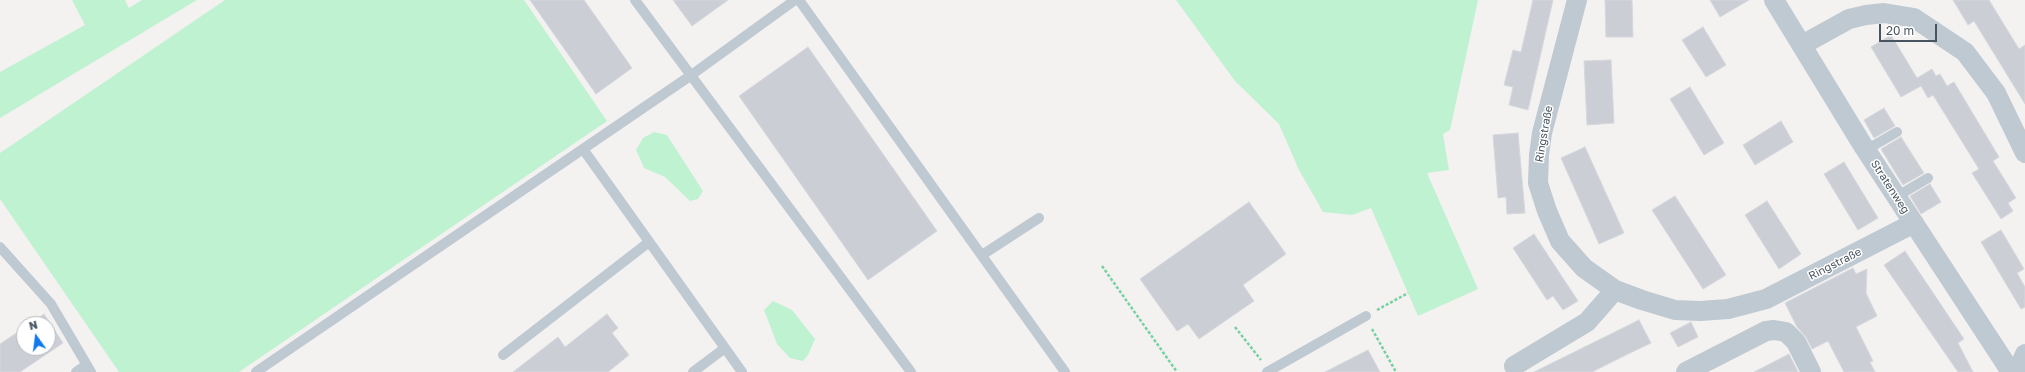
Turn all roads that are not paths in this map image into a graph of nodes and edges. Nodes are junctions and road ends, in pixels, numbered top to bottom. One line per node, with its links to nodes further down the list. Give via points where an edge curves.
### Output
1 (635, 0): 7 (lane)
2 (795, 0): 7 (lane)
3 (799, 0): 18 (lane)
4 (1577, 0): 19 (street, Ringstraße, via 1542,132 1538,155 1538,183 1560,241 1584,268)
5 (1774, 0): 6 (street, Stratenweg)
6 (1802, 45): 10 (street, Stratenweg); 11 (street, via 1849,19 1884,13 1914,18 1965,52 1996,93)
7 (690, 76): 9 (lane); 33 (lane)
8 (1897, 132): 10 (lane)
9 (583, 149): 16 (lane); 30 (lane)
10 (1866, 150): 13 (street, Stratenweg)
11 (2025, 153)
12 (1928, 178): 13 (lane)
13 (1896, 197): 15 (street, Stratenweg)
14 (1039, 218): 18 (lane)
15 (1914, 223): 20 (street, Ringstraße); 37 (street, Stratenweg)
16 (649, 242): 23 (lane); 25 (lane)
17 (0, 247): 27 (lane, via 50,304)
18 (982, 255): 34 (lane)
19 (1615, 290): 20 (street, Ringstraße, via 1675,310 1728,310); 26 (street, via 1587,322)
20 (1766, 300): 22 (street)
21 (1366, 316): 28 (lane)
22 (1774, 330): 35 (street, via 1766,331); 36 (street, via 1786,332 1796,342)
23 (725, 348): 31 (lane); 32 (lane)
24 (2025, 354): 38 (street)
25 (502, 355)
26 (1514, 366)
27 (88, 368): 29 (lane)
28 (1268, 371)
29 (76, 372)
30 (256, 372)
31 (693, 372)
32 (742, 372)
33 (911, 372)
34 (1065, 372)
35 (1686, 372)
36 (1811, 372)
37 (2011, 372)
38 (2017, 372)

